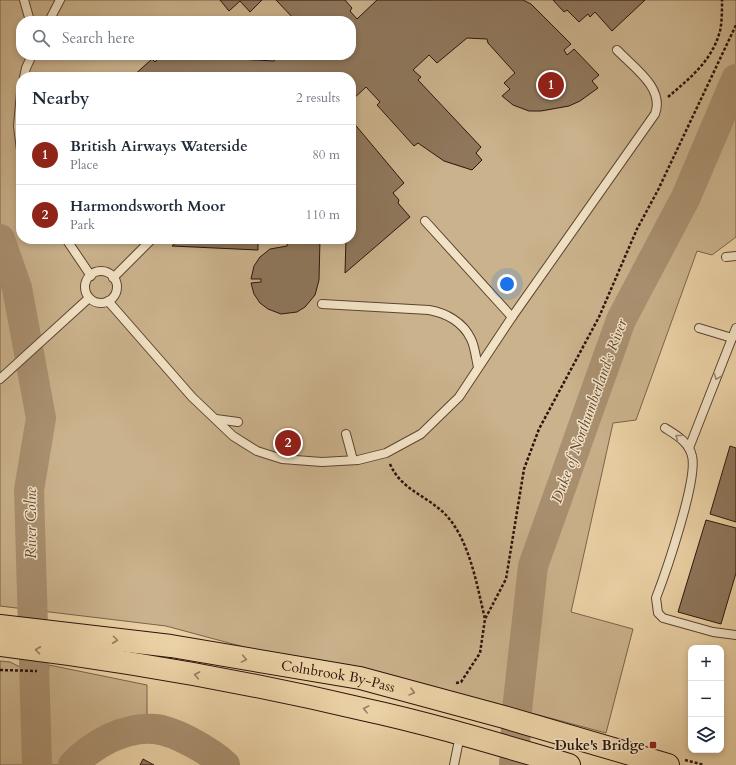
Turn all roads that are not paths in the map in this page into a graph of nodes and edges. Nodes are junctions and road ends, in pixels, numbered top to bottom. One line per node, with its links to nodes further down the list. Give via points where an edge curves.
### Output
1 (24, 0): 3 (lane)
2 (60, 0): 4 (lane)
3 (29, 16)
4 (52, 16)
5 (617, 50): 18 (lane, via 653,88 658,99 658,107 651,122)
6 (30, 60): 7 (lane)
7 (25, 72)
8 (426, 221): 18 (lane)
9 (69, 244): 13 (lane)
10 (147, 244): 14 (lane)
11 (736, 256): 12 (lane)
12 (726, 257)
13 (91, 276): 14 (lane, via 103,272); 15 (lane, via 85,288)
14 (113, 278): 16 (lane, via 115,294)
15 (89, 298): 16 (lane, via 98,303); 23 (lane)
16 (108, 301): 26 (lane, via 192,397)
17 (322, 304): 22 (lane, via 443,313 461,326 471,339)
18 (512, 317): 22 (lane)
19 (699, 328): 21 (lane)
20 (736, 328): 21 (lane)
21 (732, 338): 30 (lane, one-way to 30)
22 (478, 367): 31 (lane, via 459,397 421,434 386,453)
23 (11, 369): 24 (lane); 25 (lane)
24 (0, 375)
25 (0, 380)
26 (216, 419): 27 (lane); 31 (lane, via 233,436 263,453 282,459)
27 (238, 422)
28 (665, 428): 30 (lane, one-way to 28)
29 (346, 434): 31 (lane)
30 (689, 448): 33 (lane, via 693,457 691,481 668,566 656,598 658,613 663,618 712,632)
31 (353, 460)
32 (0, 626): 35 (highway, Colnbrook By-Pass)
33 (736, 635)
34 (0, 645): 35 (highway, Colnbrook By-Pass, one-way to 34)
35 (76, 645): 36 (highway, Colnbrook By-Pass, one-way to 35, via 363,709); 39 (highway, Colnbrook By-Pass, one-way to 39, via 171,646 360,678)
36 (460, 734): 37 (lane); 38 (highway, Colnbrook By-Pass)
37 (454, 765)
38 (569, 765)
39 (668, 765)

